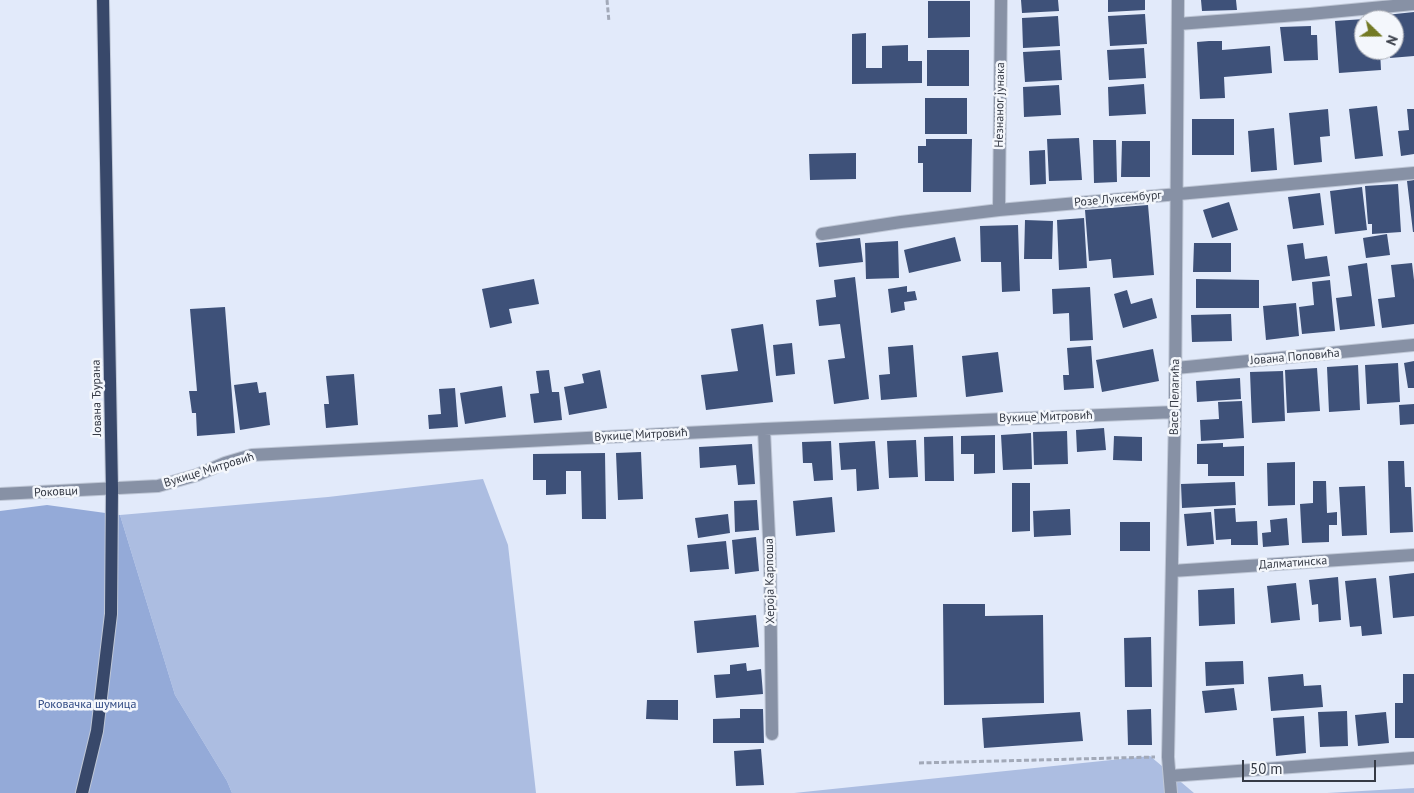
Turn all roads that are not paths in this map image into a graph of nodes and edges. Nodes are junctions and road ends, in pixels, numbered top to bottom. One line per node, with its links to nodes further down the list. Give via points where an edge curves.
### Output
1 (103, 0): 14 (main road, Јована Ђурана)
2 (1001, 0): 8 (street, Незнаног јунака)
3 (1178, 0): 5 (street, Васе Пелагића)
4 (1414, 4): 5 (street)
5 (1178, 24): 7 (street, Васе Пелагића)
6 (1414, 173): 7 (street, Розе Луксембург)
7 (1177, 194): 8 (street, Розе Луксембург); 11 (street, Васе Пелагића)
8 (999, 210): 9 (street, Розе Луксембург)
9 (822, 234)
10 (1414, 345): 11 (street, Јована Поповића)
11 (1176, 368): 12 (street, Васе Пелагића)
12 (1175, 412): 13 (street, Вукице Митровић); 17 (street, Васе Пелагића)
13 (764, 429): 14 (street, Вукице Митровић, via 252,456 158,486); 18 (street, Хероја Карпоша, via 770,559)
14 (112, 489): 15 (street, Роковци); 21 (main road, Јована Ђурана, via 111,614 97,731)
15 (0, 494)
16 (1414, 555): 17 (street, Далматинска)
17 (1172, 570): 20 (street, Васе Пелагића)
18 (772, 734)
19 (1414, 758): 20 (street)
20 (1170, 776): 22 (street, Васе Пелагића)
21 (82, 793)
22 (1171, 793)

